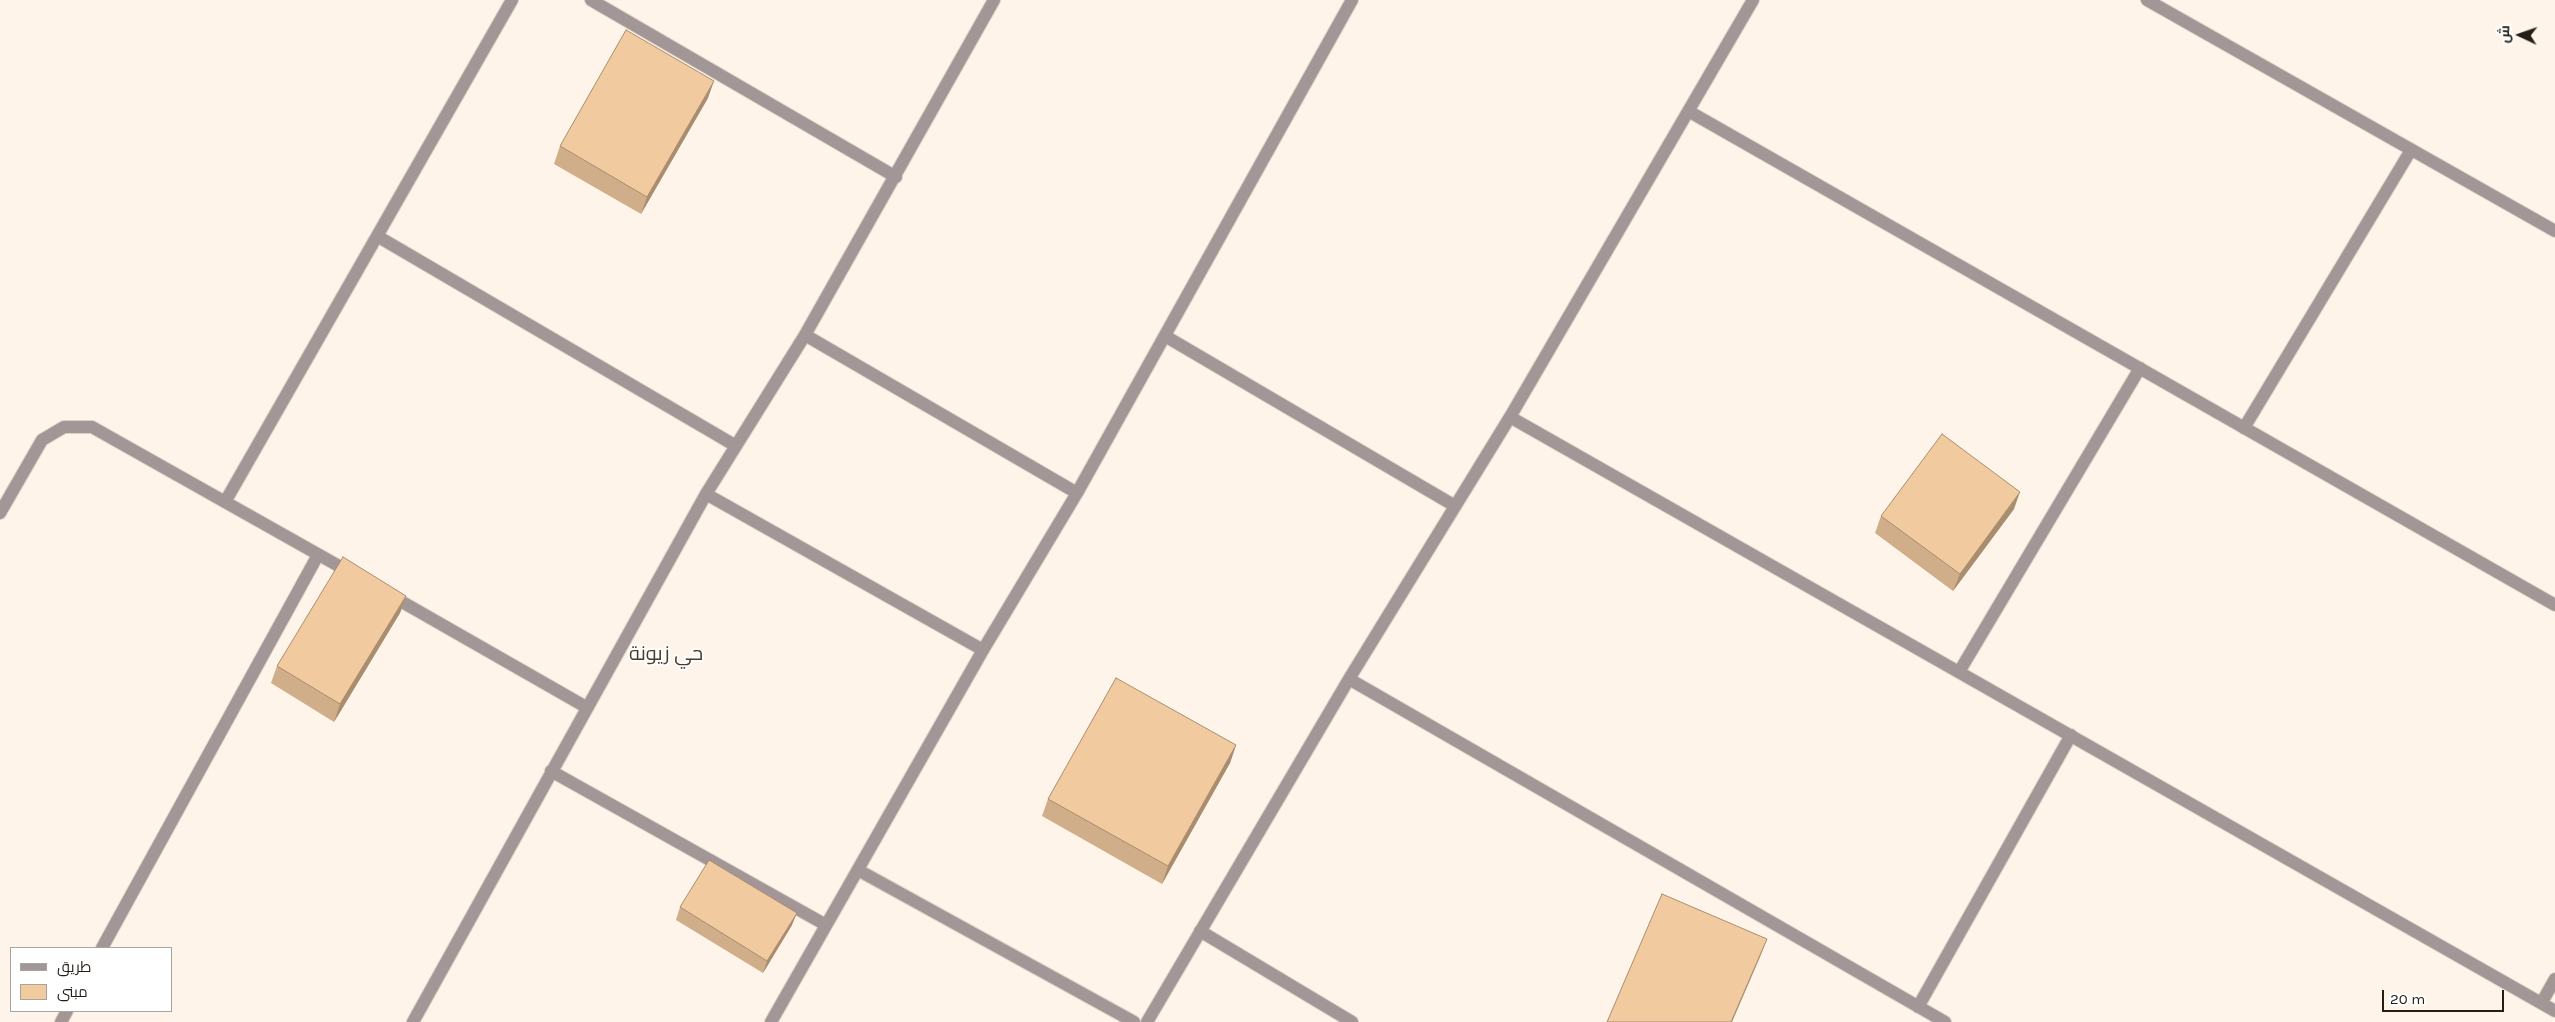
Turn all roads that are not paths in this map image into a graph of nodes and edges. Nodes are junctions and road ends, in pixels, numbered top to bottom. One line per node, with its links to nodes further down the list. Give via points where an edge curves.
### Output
1 (512, 0): 11 (street)
2 (591, 0): 9 (street)
3 (994, 0): 9 (street)
4 (1352, 0): 13 (street)
5 (1753, 0): 7 (street)
6 (2146, 0): 8 (street)
7 (1690, 112): 14 (street); 15 (street)
8 (2411, 150): 10 (street); 16 (street)
9 (896, 178): 12 (street)
10 (2555, 231)
11 (377, 236): 17 (street); 20 (street)
12 (805, 335): 17 (street); 19 (street)
13 (1165, 336): 19 (street); 21 (street)
14 (2140, 368): 16 (street); 28 (street)
15 (1510, 417): 21 (street); 28 (street)
16 (2244, 428): 26 (street)
17 (736, 446): 18 (street)
18 (706, 494): 27 (street); 30 (street)
19 (1077, 494): 27 (street)
20 (225, 502): 22 (street, via 92,427 64,427 42,440); 23 (street)
21 (1454, 506): 29 (street)
22 (0, 513)
23 (318, 555): 24 (street); 36 (street)
24 (362, 579)
25 (379, 589): 30 (street)
26 (2555, 605)
27 (983, 650): 33 (street)
28 (1960, 672): 31 (street)
29 (1349, 679): 35 (street); 39 (street)
30 (586, 707): 32 (street)
31 (2071, 735): 38 (street); 39 (street)
32 (550, 771): 34 (street); 41 (street)
33 (858, 870): 34 (street); 43 (street)
34 (826, 925): 42 (street)
35 (1200, 931): 44 (street); 45 (street)
36 (103, 947)
37 (2555, 979): 38 (street)
38 (2542, 1002): 40 (street)
39 (1918, 1007): 46 (street)
40 (2555, 1011)
41 (413, 1022)
42 (771, 1022)
43 (1134, 1022)
44 (1147, 1022)
45 (1352, 1022)
46 (1945, 1022)

